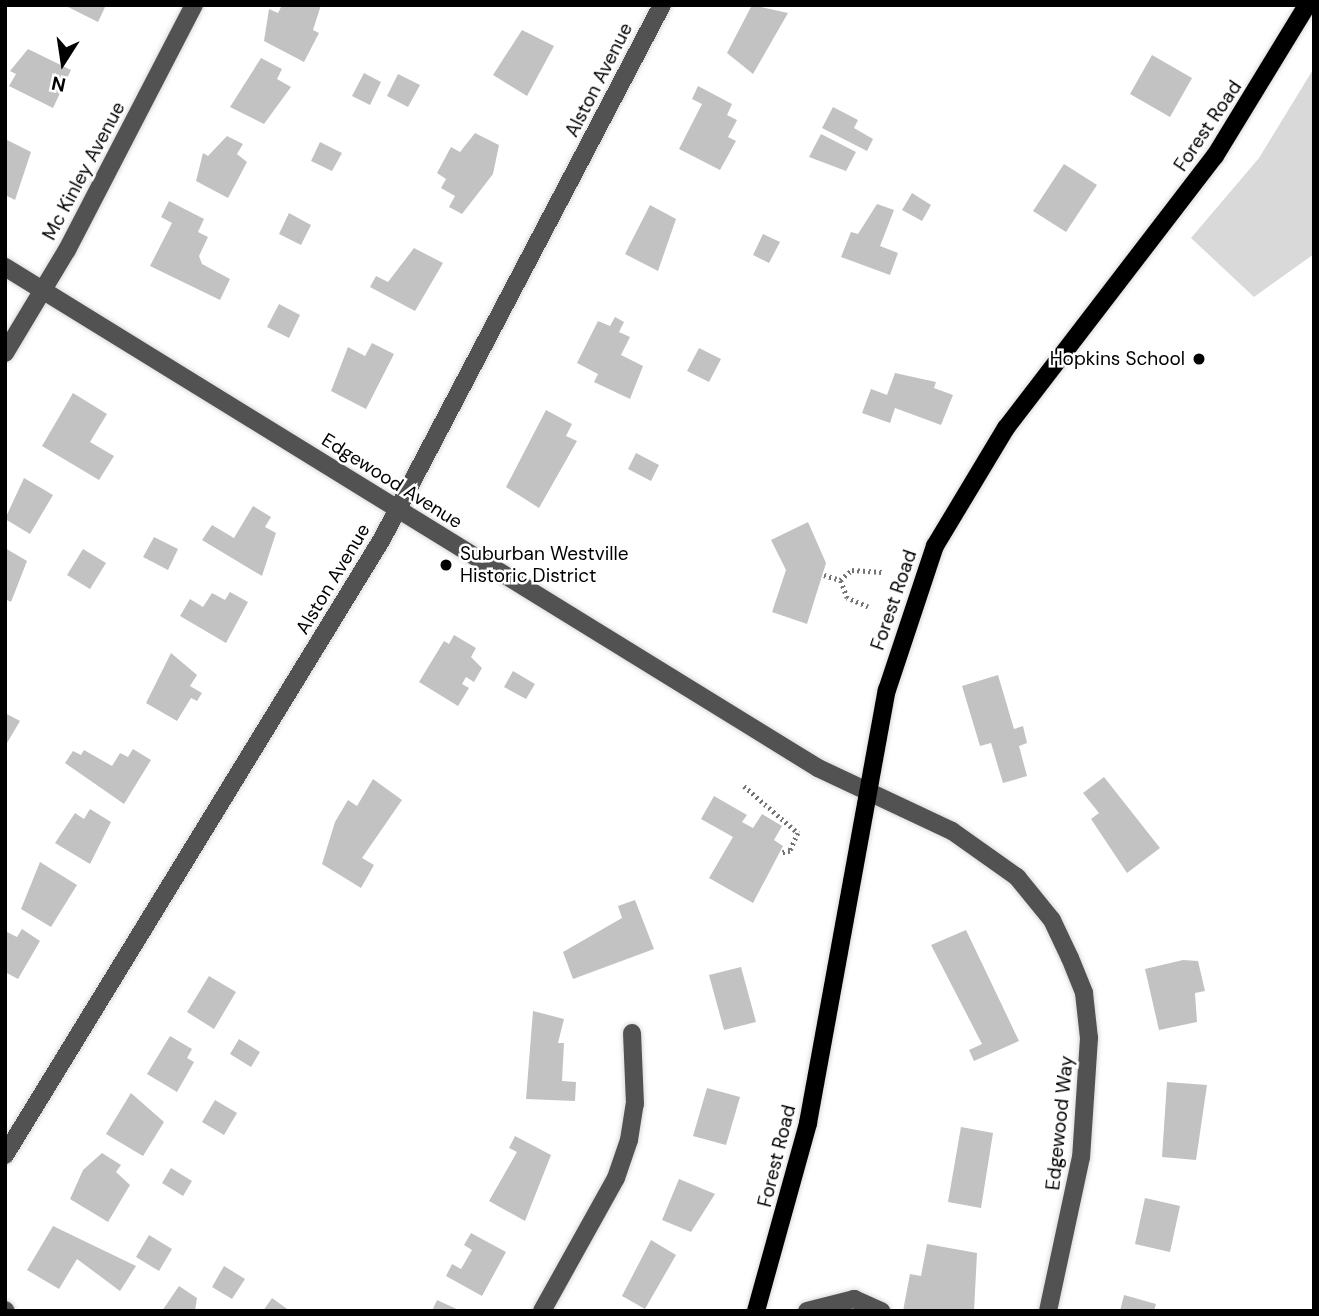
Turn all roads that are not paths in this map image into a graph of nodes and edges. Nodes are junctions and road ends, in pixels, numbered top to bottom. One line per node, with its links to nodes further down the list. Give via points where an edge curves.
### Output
1 (194, 5): 5 (street, Mc Kinley Avenue)
2 (662, 5): 7 (street, Alston Avenue)
3 (1307, 5): 8 (main road, Forest Road, via 1215,156 1042,378 962,493 935,546 896,656)
4 (5, 267): 5 (street, Edgewood Avenue)
5 (43, 291): 6 (street, Mc Kinley Avenue); 7 (street, Edgewood Avenue)
6 (5, 353)
7 (399, 510): 8 (street, Edgewood Avenue); 10 (street, Alston Avenue)
8 (867, 793): 12 (main road, Forest Road, via 807,1123); 15 (street, Edgewood Way, via 952,831 1017,877 1052,920 1084,993 1088,1094 1070,1221)
9 (632, 1033): 11 (street, via 635,1104 629,1140 616,1178)
10 (5, 1155)
11 (542, 1311)
12 (756, 1311)
13 (807, 1311): 14 (street, via 854,1299)
14 (881, 1311)
15 (1048, 1311)

